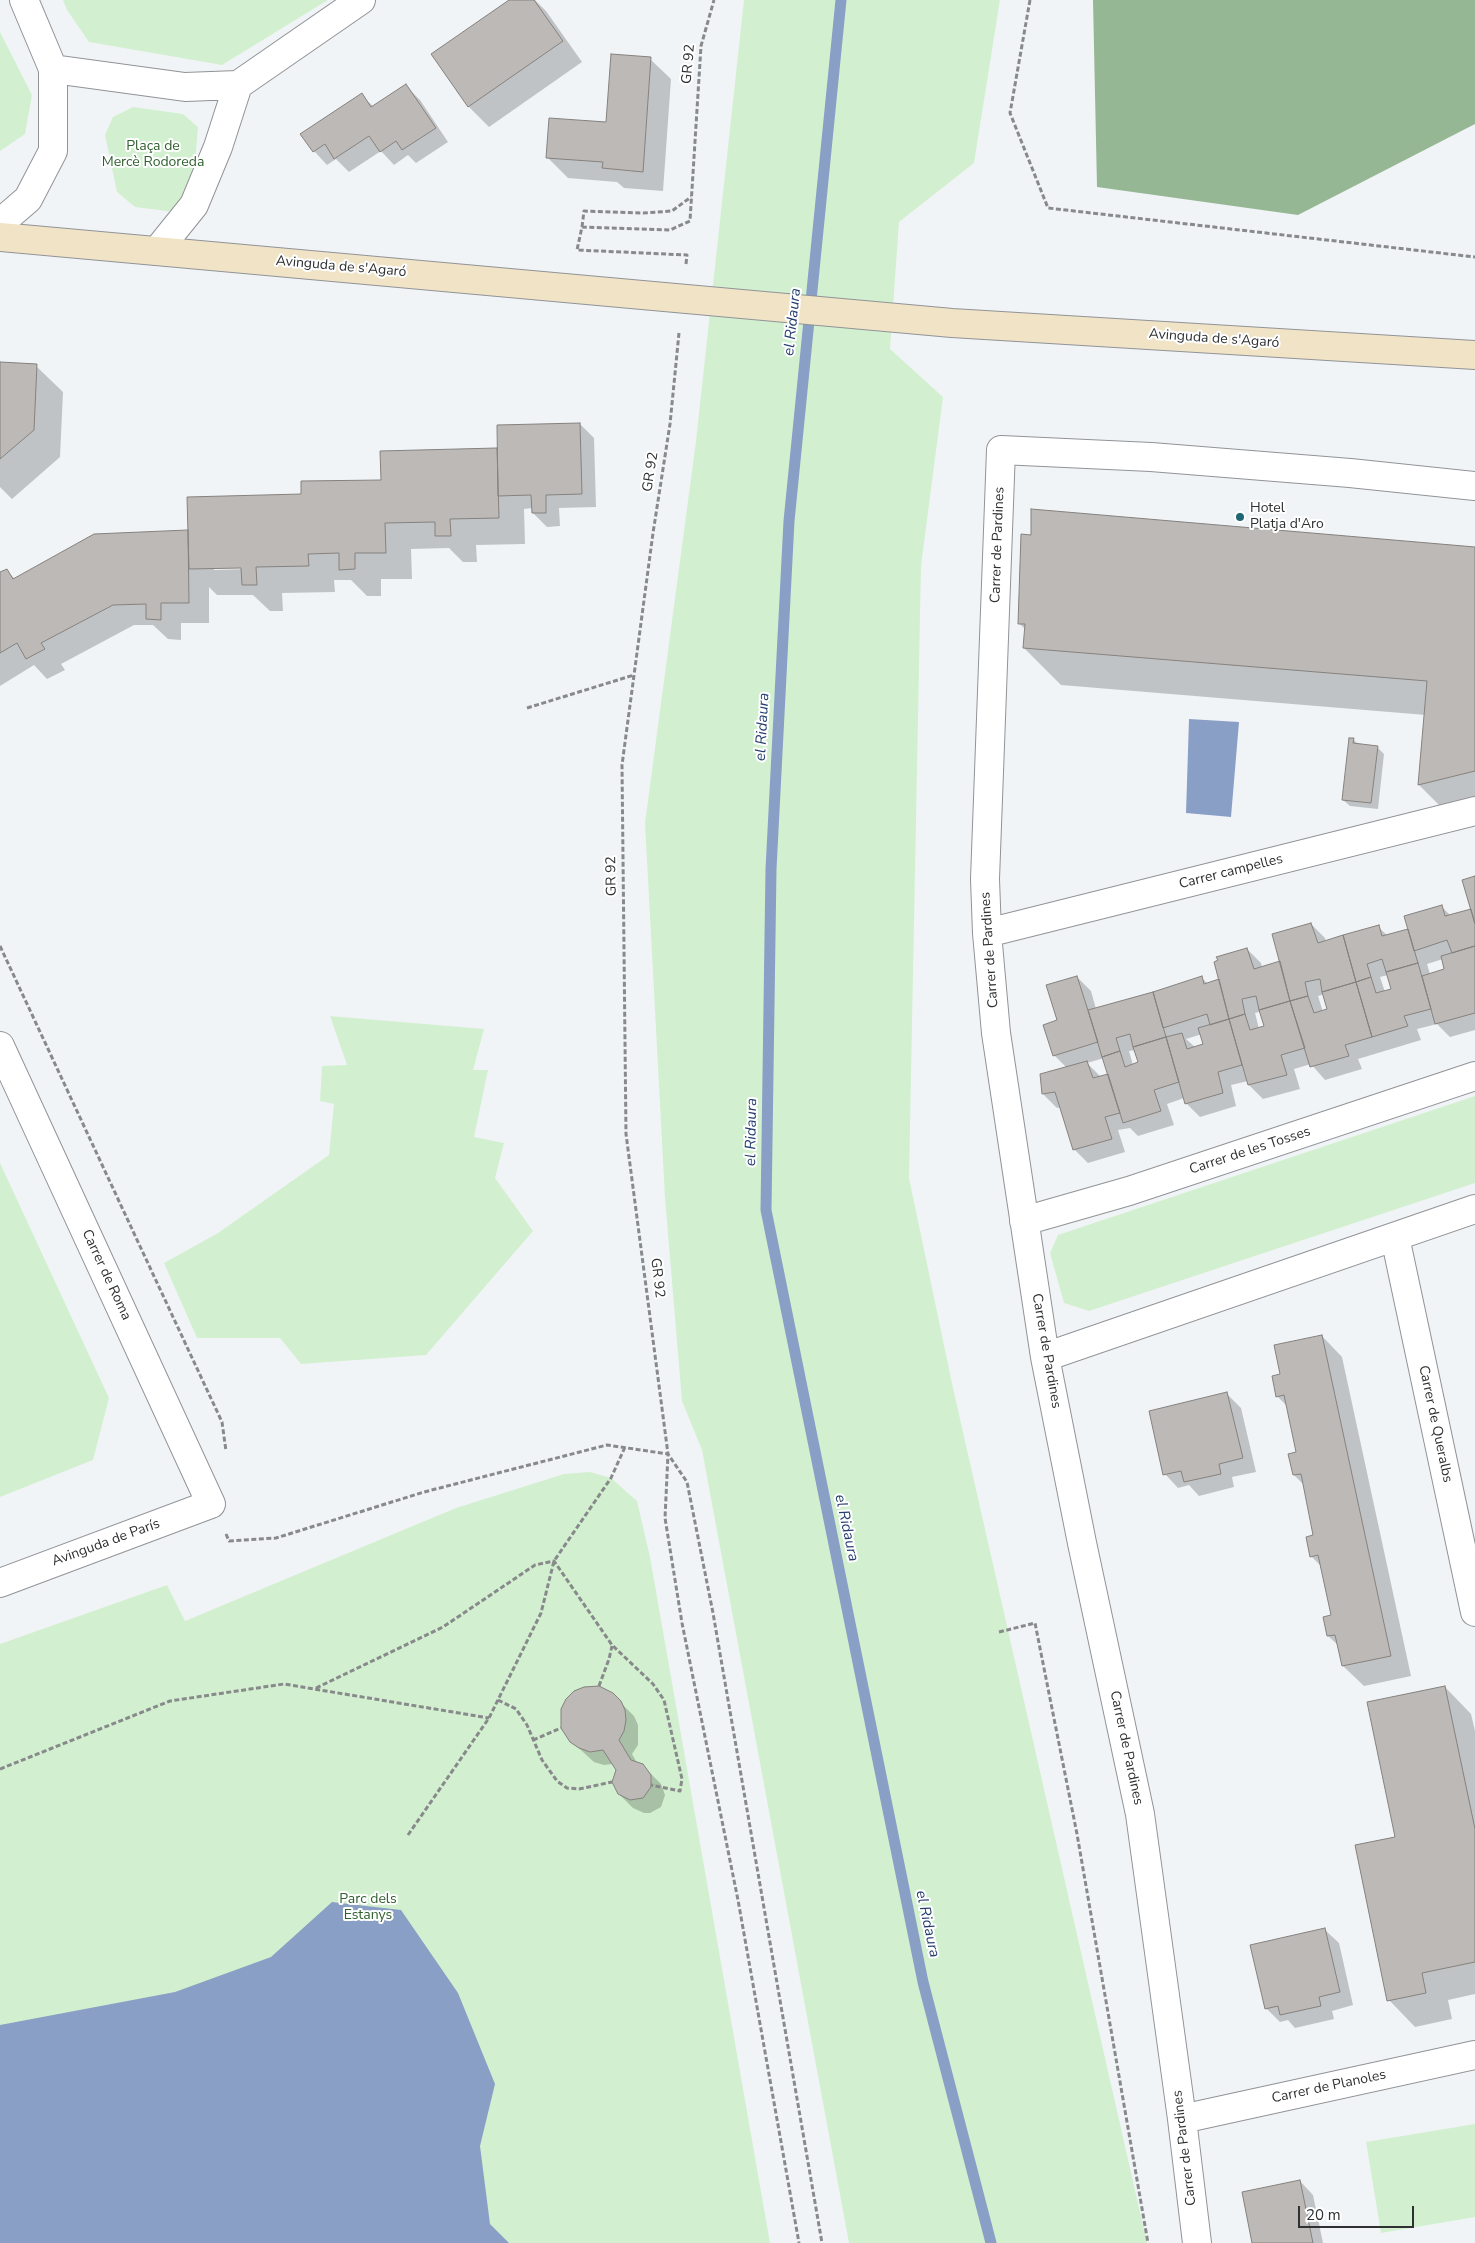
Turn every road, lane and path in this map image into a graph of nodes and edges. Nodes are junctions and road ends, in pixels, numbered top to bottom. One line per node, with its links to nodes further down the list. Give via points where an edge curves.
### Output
1 (24, 0): 5 (street)
2 (360, 0): 6 (street)
3 (714, 0): 7 (path, GR 92, via 701,46)
4 (1030, 0): 13 (path, via 1010,113 1048,208)
5 (53, 69): 6 (street, via 185,87); 8 (street, via 53,150 28,199)
6 (238, 85): 11 (street, via 218,147 194,205)
7 (691, 196): 9 (path, via 672,211 584,211); 9 (path, GR 92, via 690,222 670,230)
8 (0, 223)
9 (582, 227): 12 (path, via 577,250)
10 (0, 237): 11 (main road, Avinguda de s'Agaró)
11 (157, 250): 14 (main road, Avinguda de s'Agaró)
12 (687, 255)
13 (1475, 257)
14 (693, 300): 15 (main road, Avinguda de s'Agaró, via 952,323); 17 (path, GR 92, via 653,532)
15 (1475, 355)
16 (1475, 486): 20 (street, Carrer de Pardines, via 1171,458 1001,450 985,879)
17 (634, 676): 18 (path); 29 (path, GR 92, via 622,765 626,1134)
18 (527, 708)
19 (1475, 811): 20 (street, Carrer campelles)
20 (987, 933): 25 (street, Carrer de Pardines, via 996,1033)
21 (0, 946): 30 (path, via 222,1422)
22 (0, 1046): 31 (street, Carrer de Roma)
23 (1475, 1076): 25 (street, Carrer de les Tosses, via 1129,1191)
24 (1475, 1209): 26 (street)
25 (1024, 1221): 27 (street, Carrer de Pardines)
26 (1395, 1236): 27 (street); 34 (street, Carrer de Queralbs)
27 (1045, 1358): 48 (street, Carrer de Pardines, via 1140,1814)
28 (625, 1448): 29 (path); 31 (path, via 607,1445 443,1487 276,1538 230,1541); 32 (path, via 611,1478)
29 (668, 1454): 49 (path, GR 92, via 665,1518 680,1613 738,1900); 50 (path, via 687,1482 713,1612)
30 (227, 1456)
31 (211, 1504): 33 (street, Avinguda de París)
32 (554, 1560): 36 (path); 38 (path, via 535,1565 443,1627); 39 (path, via 541,1613)
33 (0, 1582)
34 (1475, 1612)
35 (1000, 1632): 51 (path, via 1035,1623 1075,1825)
36 (612, 1645): 37 (path); 45 (path, via 653,1684 664,1700 682,1779 680,1791)
37 (599, 1686)
38 (316, 1688): 40 (path); 43 (path, via 284,1684 170,1701)
39 (498, 1700): 40 (path); 42 (path, via 516,1709)
40 (489, 1718): 46 (path)
41 (562, 1728): 42 (path)
42 (533, 1740): 44 (path, via 542,1760 557,1781 567,1788 579,1790)
43 (0, 1769)
44 (612, 1782)
45 (651, 1785)
46 (408, 1835)
47 (1475, 2055): 48 (street, Carrer de Planoles)
48 (1182, 2119): 52 (street, Carrer de Pardines)
49 (798, 2243)
50 (822, 2243)
51 (1148, 2243)
52 (1197, 2243)

